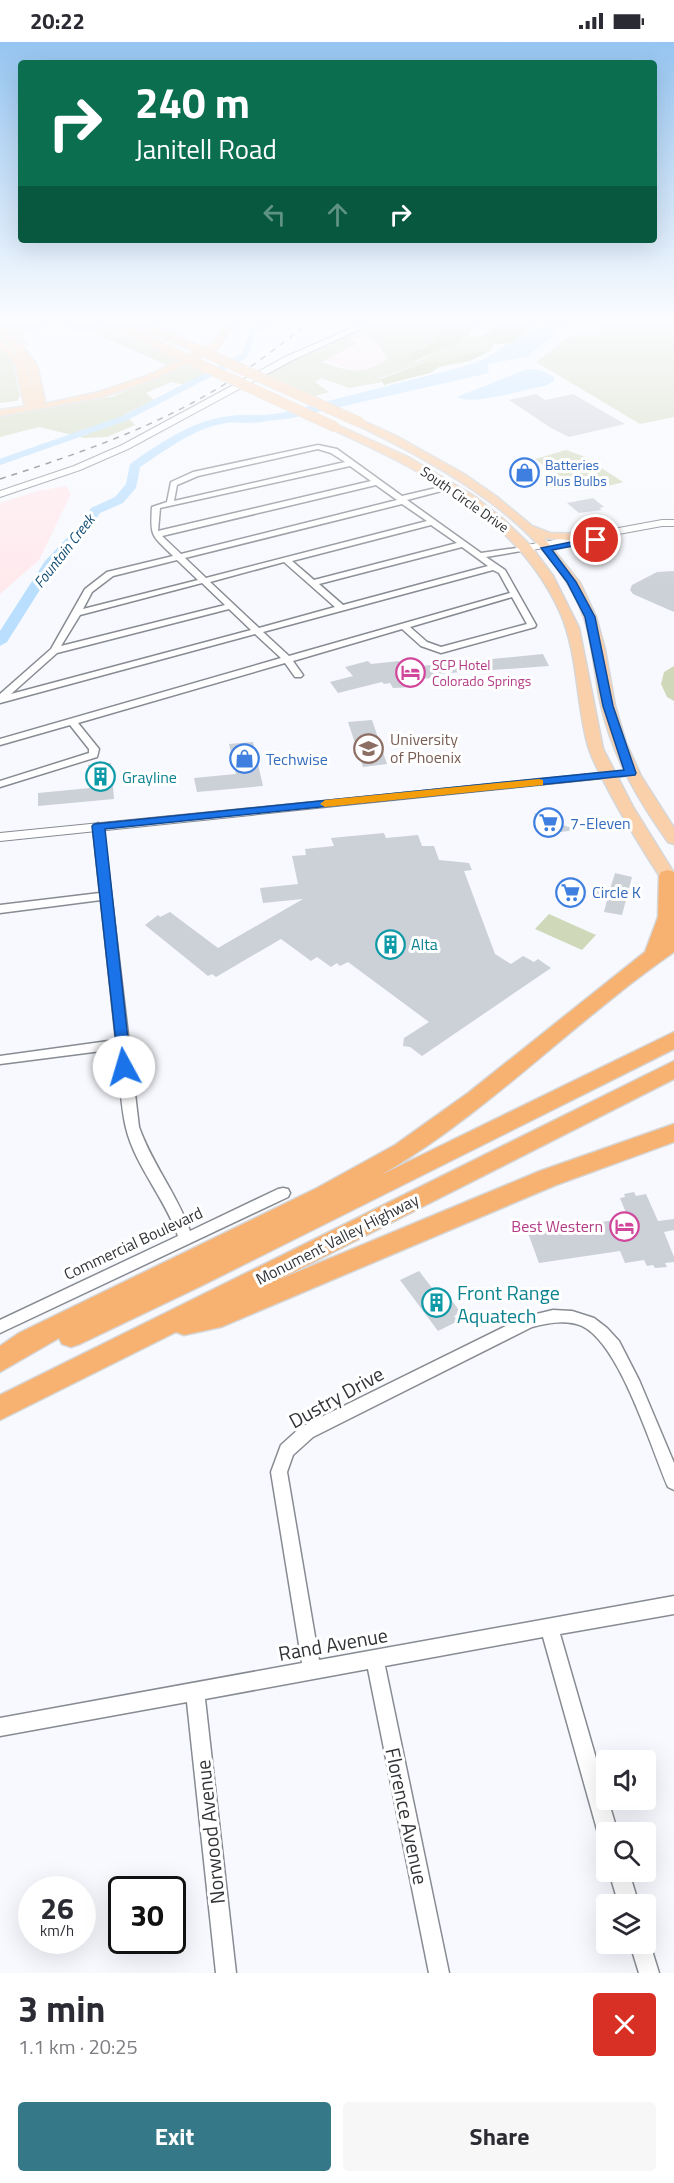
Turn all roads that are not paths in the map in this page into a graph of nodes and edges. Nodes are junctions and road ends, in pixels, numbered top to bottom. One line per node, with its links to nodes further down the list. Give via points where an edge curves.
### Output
1 (17, 408): 5 (main road)
2 (199, 408): 9 (street, via 115,452)
3 (294, 408): 8 (main road, South Circle Drive, bridge, via 408,460)
4 (328, 408): 14 (main road, South Circle Drive, bridge, via 442,466)
5 (0, 412)
6 (352, 463): 7 (street); 11 (street); 11 (street, via 318,447 196,474 174,484)
7 (377, 482): 10 (street); 15 (street)
8 (450, 486): 10 (street); 19 (main road, South Circle Drive)
9 (0, 494)
10 (402, 500): 12 (street); 21 (street)
11 (170, 504): 15 (street, via 156,507)
12 (433, 522): 17 (street); 22 (street)
13 (673, 523): 16 (street); 18 (street)
14 (525, 526): 16 (main road, via 549,536); 18 (main road, South Circle Drive)
15 (156, 535): 21 (street)
16 (581, 537): 18 (street)
17 (462, 544): 20 (street); 25 (street)
18 (544, 546): 19 (street); 38 (main road, South Circle Drive, via 572,582 590,617 608,706)
19 (527, 548): 20 (street); 39 (main road, South Circle Drive, via 554,586 571,624 594,742)
20 (478, 556): 23 (street)
21 (179, 557): 24 (street); 29 (street, via 105,577 86,594)
22 (285, 560): 24 (street); 25 (street)
23 (494, 567): 26 (street, via 502,572); 28 (street)
24 (204, 581): 27 (street); 29 (street)
25 (313, 583): 28 (street)
26 (515, 594): 30 (street); 30 (street, via 532,625 441,650 424,644)
27 (230, 606): 31 (street); 32 (street)
28 (342, 609): 31 (street)
29 (77, 613): 32 (street)
30 (404, 626): 33 (street)
31 (258, 632): 33 (street); 35 (street)
32 (54, 651): 35 (street)
33 (287, 659): 34 (street); 36 (street)
34 (298, 675)
35 (0, 700)
36 (72, 722): 37 (street); 40 (street, via 94,749 94,755)
37 (0, 742)
38 (631, 773): 39 (street); 44 (main road, South Circle Drive)
39 (608, 775): 41 (street); 43 (main road, South Circle Drive)
40 (0, 784)
41 (98, 826): 42 (street); 47 (street)
42 (0, 837)
43 (642, 837): 45 (main road, via 658,839); 46 (main road, South Circle Drive)
44 (674, 839)
45 (674, 851)
46 (671, 881): 50 (highway, via 669,918)
47 (105, 896): 48 (street); 52 (street)
48 (0, 909)
49 (674, 942): 50 (highway)
50 (654, 955): 60 (highway, via 476,1099 393,1157 325,1195 28,1341)
51 (674, 1040): 61 (highway, Monument Valley Highway)
52 (121, 1044): 53 (street); 57 (street, via 128,1111 135,1137 180,1219)
53 (0, 1060)
54 (674, 1069): 59 (highway, Monument Valley Highway)
55 (674, 1133): 59 (highway, via 548,1178 212,1319)
56 (283, 1194): 57 (street, Commercial Boulevard)
57 (186, 1238): 58 (street, Commercial Boulevard)
58 (0, 1327)
59 (159, 1328): 62 (highway, Monument Valley Highway)
60 (0, 1360)
61 (0, 1370)
62 (0, 1408)
63 (674, 1482): 67 (street, Dustry Drive, via 615,1346 605,1333 580,1318 554,1315 529,1321 307,1432 287,1450 279,1485)
64 (674, 1605): 65 (street, Rand Avenue)
65 (549, 1627): 66 (street, Rand Avenue); 70 (street)
66 (375, 1659): 67 (street, Rand Avenue); 73 (street, Florence Avenue)
67 (312, 1671): 68 (street, Rand Avenue)
68 (195, 1691): 69 (street, Rand Avenue); 72 (street, Norwood Avenue)
69 (0, 1727)
70 (605, 1822)
71 (643, 1954): 74 (street)
72 (226, 1973)
73 (439, 1973)
74 (649, 1973)

